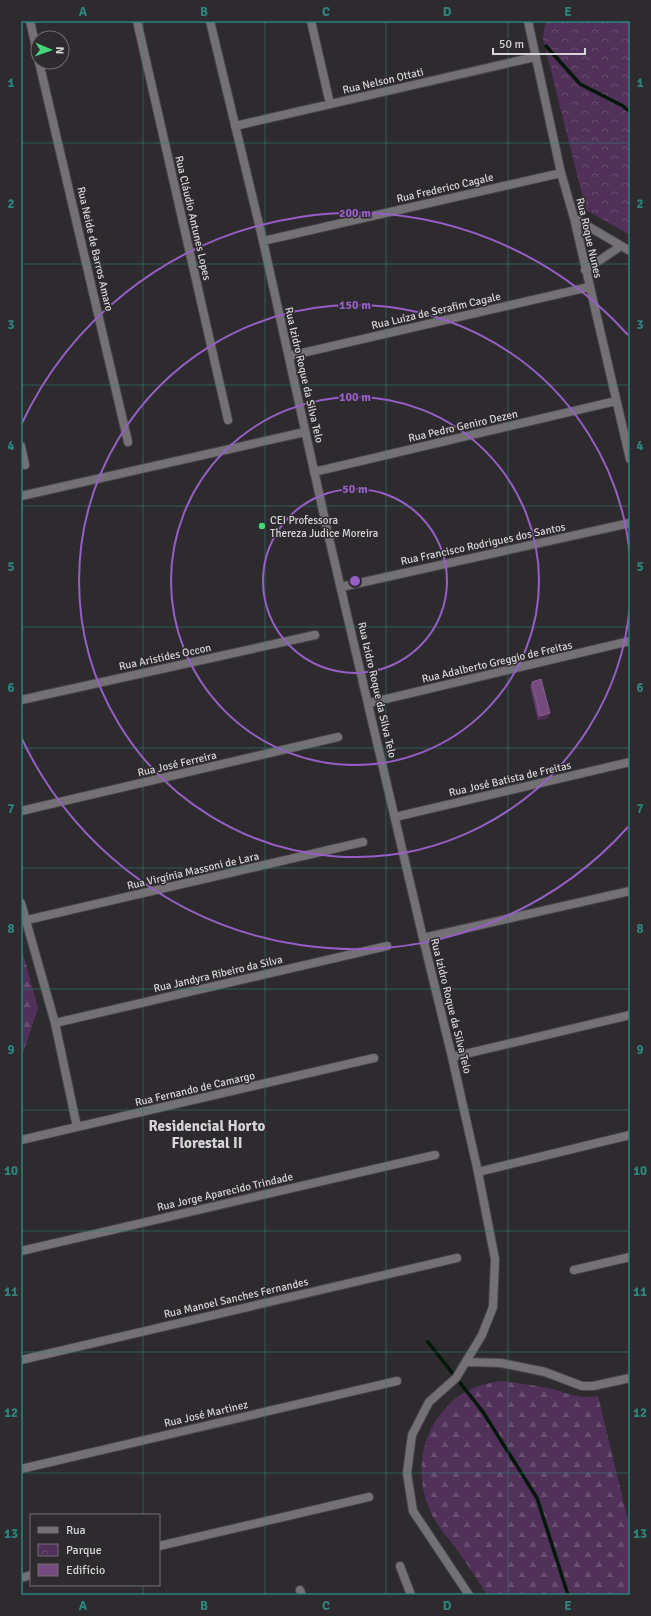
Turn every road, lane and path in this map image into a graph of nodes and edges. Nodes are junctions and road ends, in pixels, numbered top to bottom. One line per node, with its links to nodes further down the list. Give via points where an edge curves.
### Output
1 (137, 21): 18 (street, Rua Cláudio Antunes Lopes)
2 (210, 21): 8 (street, Rua Izidro Roque da Silva Telo)
3 (311, 21): 7 (street)
4 (528, 21): 5 (street, Rua Roque Nunes)
5 (535, 57): 7 (street, Rua Nelson Ottati); 9 (street, Rua Roque Nunes)
6 (42, 70): 20 (street, Rua Neide de Barros Amaro)
7 (330, 104): 8 (street, Rua Nelson Ottati)
8 (235, 126): 11 (street, Rua Izidro Roque da Silva Telo)
9 (561, 173): 10 (street, Rua Roque Nunes); 11 (street, Rua Frederico Cagale)
10 (574, 218): 12 (street); 14 (street, Rua Roque Nunes)
11 (262, 241): 16 (street, Rua Izidro Roque da Silva Telo)
12 (621, 246): 13 (street); 14 (street)
13 (630, 251)
14 (585, 270): 15 (street, Rua Roque Nunes)
15 (589, 288): 16 (street, Rua Luíza de Serafim Cagale); 17 (street, Rua Roque Nunes)
16 (288, 356): 19 (street, Rua Izidro Roque da Silva Telo)
17 (616, 401): 22 (street, Rua Roque Nunes); 24 (street, Rua Pedro Geniro Dezen)
18 (228, 420)
19 (305, 432): 24 (street, Rua Izidro Roque da Silva Telo); 25 (street)
20 (128, 442)
21 (21, 446): 23 (street)
22 (630, 456)
23 (25, 465)
24 (314, 472): 27 (street, Rua Izidro Roque da Silva Telo)
25 (21, 496)
26 (630, 523): 27 (street, Rua Francisco Rodrigues dos Santos)
27 (341, 587): 31 (street, Rua Izidro Roque da Silva Telo)
28 (315, 635): 30 (street, Rua Aristides Occon)
29 (630, 642): 31 (street, Rua Adalberto Greggio de Freitas)
30 (21, 700)
31 (368, 703): 35 (street, Rua Izidro Roque da Silva Telo)
32 (338, 737): 34 (street, Rua José Ferreira)
33 (630, 762): 35 (street, Rua José Batista de Freitas)
34 (21, 811)
35 (395, 817): 40 (street, Rua Izidro Roque da Silva Telo)
36 (363, 842): 39 (street, Rua Virgínia Massoni de Lara)
37 (630, 891): 40 (street)
38 (21, 903): 39 (street)
39 (27, 920): 43 (street)
40 (422, 938): 44 (street, Rua Izidro Roque da Silva Telo)
41 (387, 946): 43 (street, Rua Jandyra Ribeiro da Silva)
42 (630, 1015): 44 (street)
43 (55, 1023): 46 (street)
44 (452, 1057): 50 (street, Rua Izidro Roque da Silva Telo)
45 (374, 1058): 46 (street, Rua Fernando de Camargo)
46 (77, 1127): 48 (street, Rua Fernando de Camargo)
47 (630, 1135): 50 (street)
48 (21, 1140)
49 (435, 1154): 51 (street, Rua Jorge Aparecido Trindade)
50 (478, 1172): 56 (street, Rua Izidro Roque da Silva Telo, via 495,1259 493,1306 482,1335)
51 (21, 1251)
52 (457, 1258): 55 (street, Rua Manoel Sanches Fernandes)
53 (630, 1258): 54 (street)
54 (574, 1270)
55 (21, 1360)
56 (467, 1362): 57 (street, via 501,1363 537,1370 582,1386); 64 (street, Rua Izidro Roque da Silva Telo, via 456,1378 429,1402 412,1435 406,1473 413,1511)
57 (630, 1378)
58 (397, 1382): 59 (street, Rua José Martinez)
59 (21, 1469)
60 (369, 1497): 61 (street)
61 (160, 1546)
62 (400, 1566): 63 (street)
63 (411, 1595)
64 (469, 1595)

